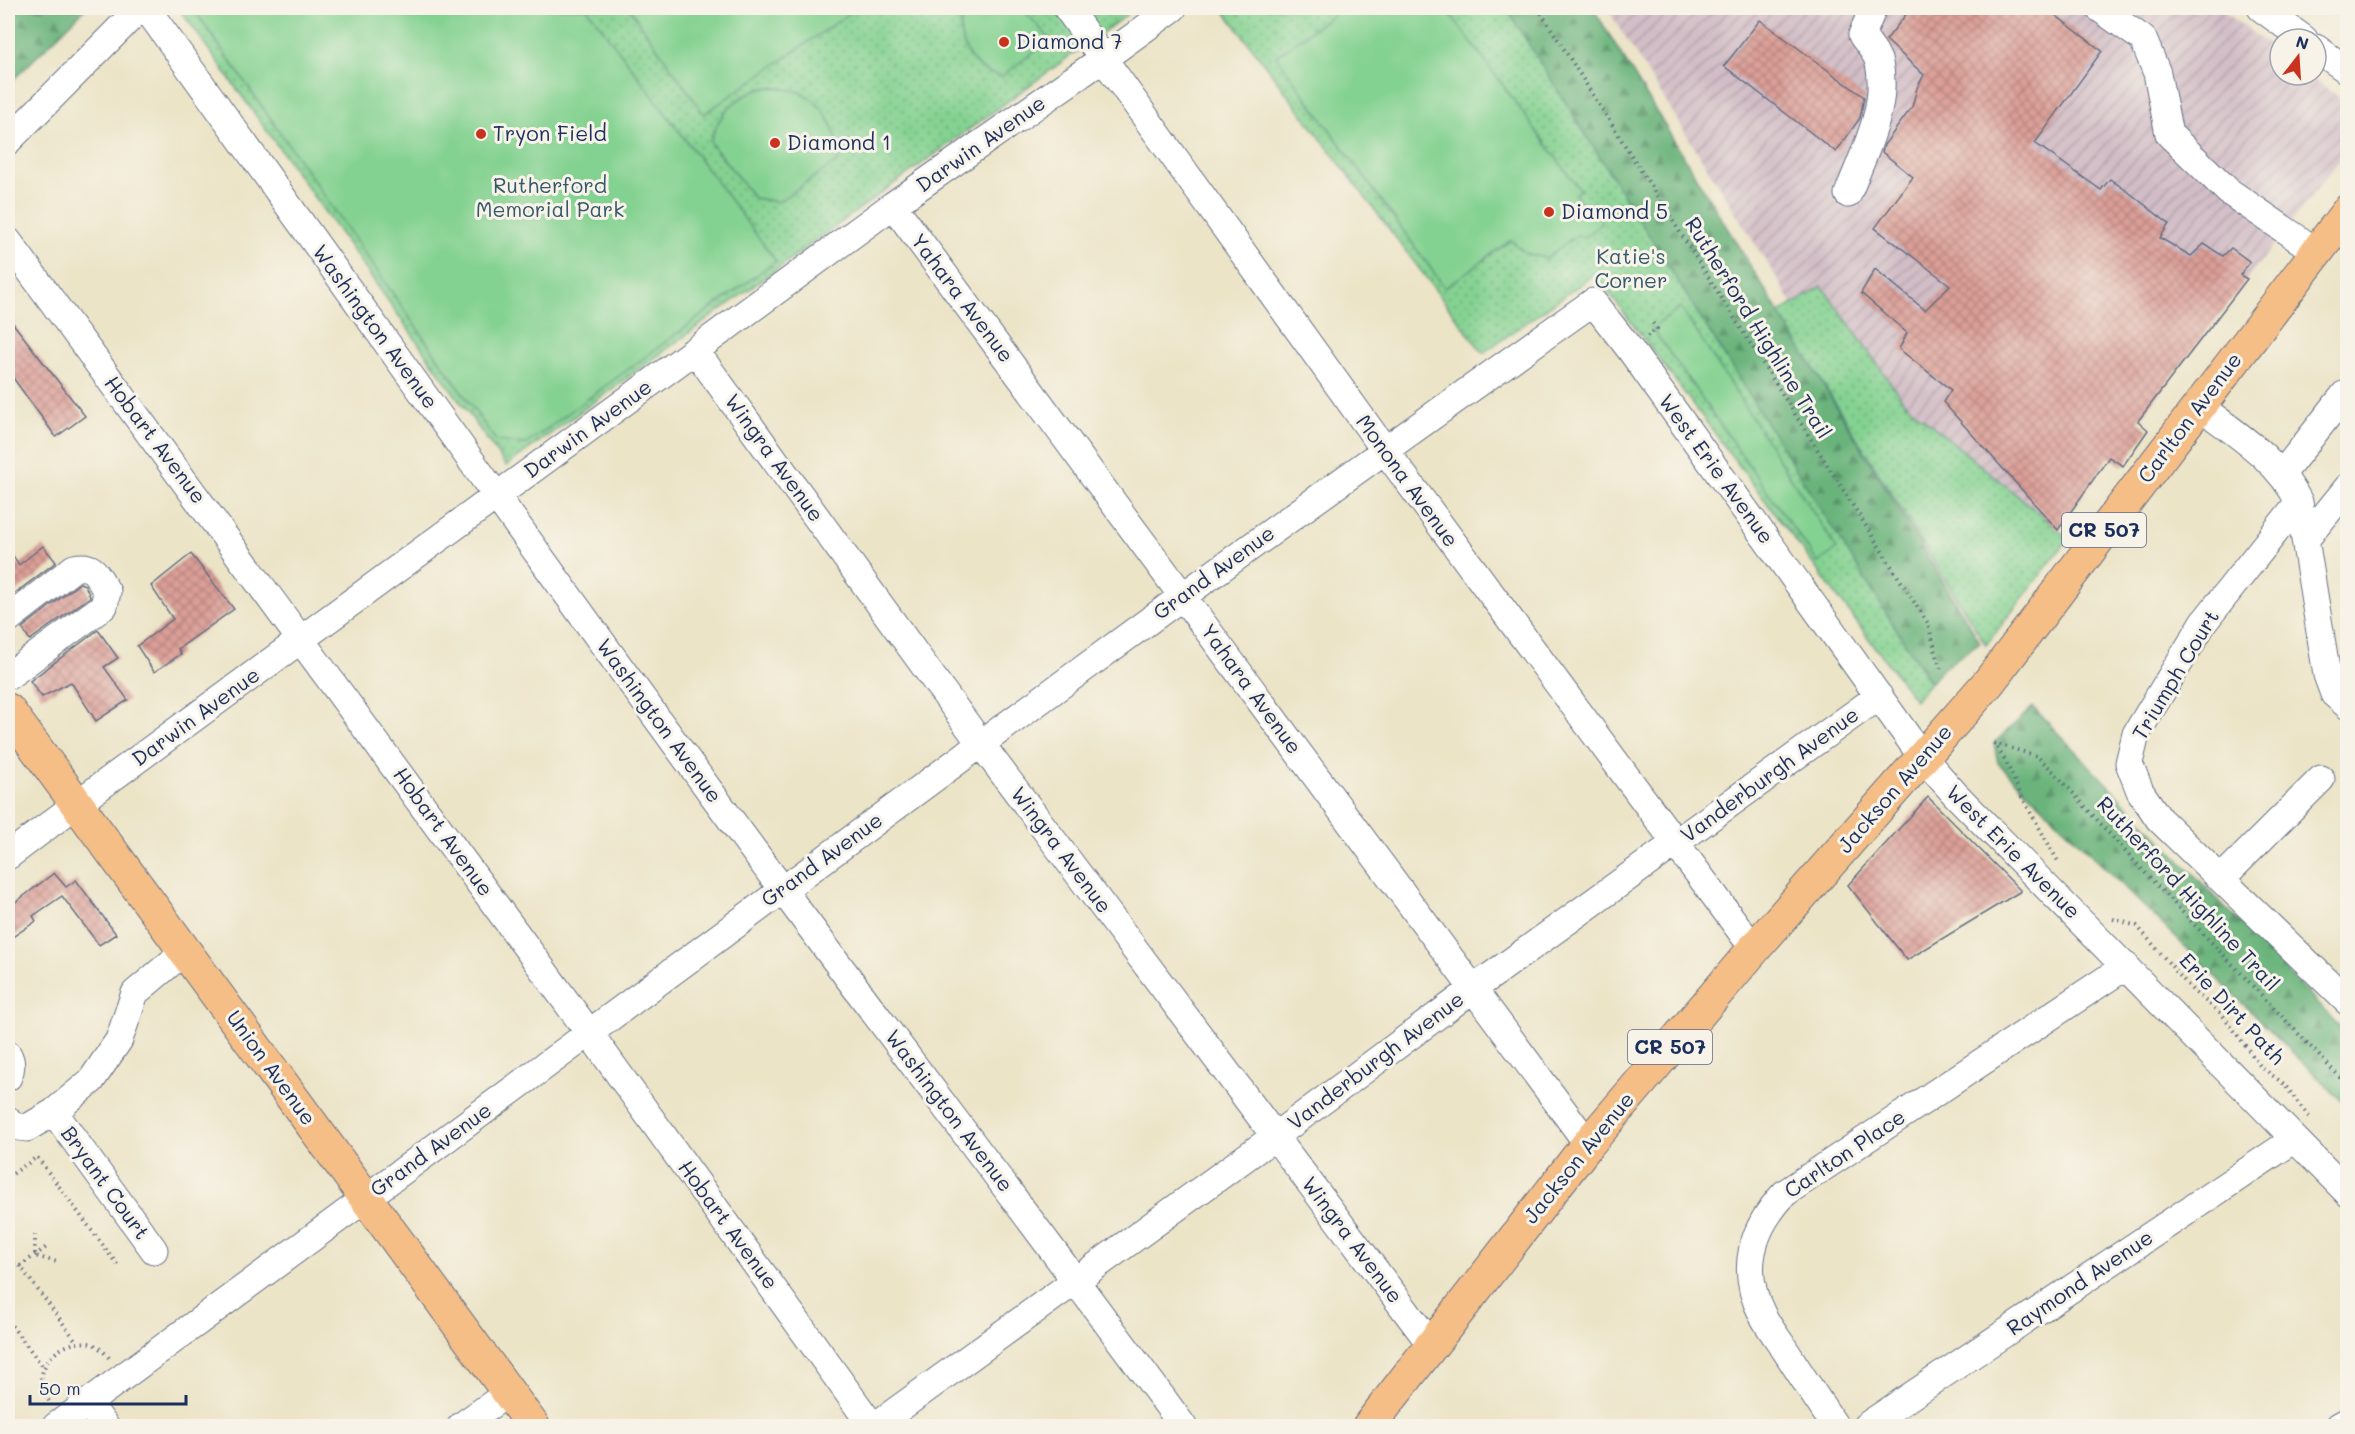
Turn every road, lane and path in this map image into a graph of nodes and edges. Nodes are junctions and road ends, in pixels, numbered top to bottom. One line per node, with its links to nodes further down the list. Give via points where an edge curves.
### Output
1 (140, 8): 13 (street)
2 (146, 8): 26 (street, Washington Avenue)
3 (1067, 8): 11 (street, Monona Avenue)
4 (1173, 8): 11 (street, Darwin Avenue)
5 (1538, 8): 32 (path, Rutherford Highline Trail, via 1928,624)
6 (1873, 8): 14 (street, via 1862,35 1879,61 1881,96)
7 (2099, 8): 18 (street, via 2143,39 2157,73 2169,134 2228,191)
8 (2261, 8): 9 (street)
9 (2287, 27)
10 (2328, 57): 12 (street)
11 (1104, 58): 15 (street, Darwin Avenue); 23 (street, Monona Avenue)
12 (2348, 71)
13 (8, 141)
14 (1848, 194)
15 (893, 205): 20 (street, Darwin Avenue); 29 (street, Yahara Avenue)
16 (2348, 211): 18 (main road, Carlton Avenue / CR 507)
17 (8, 241): 31 (street, Hobart Avenue)
18 (2317, 252): 22 (main road, Carlton Avenue / CR 507)
19 (1593, 302): 23 (street, Grand Avenue); 35 (street, West Erie Avenue)
20 (695, 350): 26 (street, Darwin Avenue); 38 (street, Wingra Avenue)
21 (2348, 398): 24 (street, via 2344,395)
22 (2199, 406): 24 (street); 34 (main road, Carlton Avenue / CR 507)
23 (1384, 449): 29 (street, Grand Avenue); 42 (street, Monona Avenue)
24 (2282, 474): 27 (street)
25 (2348, 487): 28 (street)
26 (495, 496): 31 (street, Darwin Avenue); 46 (street, Washington Avenue)
27 (2299, 502): 28 (street); 45 (street, Triumph Court, via 2204,622 2136,734 2129,763 2140,791 2159,819)
28 (2305, 540): 36 (street, via 2326,675 2334,694)
29 (1183, 596): 38 (street, Grand Avenue); 51 (street, Yahara Avenue)
30 (8, 619): 33 (street, via 74,568 85,565 107,592 104,606)
31 (302, 639): 41 (street, Darwin Avenue); 53 (street, Hobart Avenue)
32 (1941, 670)
33 (8, 676)
34 (1989, 682): 39 (main road, Jackson Avenue / CR 507)
35 (1879, 696): 39 (street, West Erie Avenue); 42 (street, Vanderburgh Avenue)
36 (2348, 706)
37 (8, 710): 41 (main road, Union Avenue)
38 (981, 744): 46 (street, Grand Avenue); 60 (street, Wingra Avenue)
39 (1923, 758): 48 (main road, Jackson Avenue / CR 507); 50 (street, West Erie Avenue)
40 (2321, 779): 45 (street)
41 (78, 803): 43 (street, Darwin Avenue); 49 (main road, Union Avenue)
42 (1675, 843): 48 (street, Monona Avenue); 51 (street, Vanderburgh Avenue)
43 (8, 856)
44 (2062, 867): 56 (path, Rutherford Highline Trail, via 1994,743 2037,756 2054,772)
45 (2221, 879): 52 (street, Triumph Court)
46 (782, 889): 53 (street, Grand Avenue); 73 (street, Washington Avenue)
47 (2104, 917): 59 (path, Erie Dirt Path, via 2137,926 2193,991 2222,1014 2261,1067 2284,1084)
48 (1754, 949): 61 (main road, Jackson Avenue / CR 507)
49 (185, 951): 57 (street, Bryant Court, via 135,993 119,1040 91,1081); 64 (main road, Union Avenue)
50 (2126, 966): 59 (street, West Erie Avenue); 89 (street, Carlton Place, via 1785,1193 1770,1209 1758,1228 1752,1249 1753,1293 1762,1315)
51 (1473, 988): 60 (street, Vanderburgh Avenue); 61 (street, Yahara Avenue)
52 (2348, 1002)
53 (590, 1034): 64 (street, Grand Avenue); 86 (street, Hobart Avenue)
54 (8, 1055): 55 (street)
55 (8, 1077)
56 (2348, 1086)
57 (54, 1112): 58 (street, via 27,1128 12,1126); 67 (street, Bryant Court)
58 (8, 1120)
59 (2303, 1129): 63 (street, West Erie Avenue); 90 (street, Raymond Avenue)
60 (1274, 1137): 73 (street, Vanderburgh Avenue); 76 (street, Wingra Avenue)
61 (1588, 1144): 76 (main road, Jackson Avenue / CR 507)
62 (8, 1178): 72 (path, via 37,1157)
63 (2348, 1193)
64 (366, 1197): 79 (main road, Union Avenue); 80 (street, Grand Avenue)
65 (35, 1234): 68 (path)
66 (48, 1246): 68 (path)
67 (154, 1250)
68 (35, 1256): 70 (path); 71 (path)
69 (8, 1262): 71 (path)
70 (57, 1262)
71 (20, 1266): 75 (path)
72 (119, 1267)
73 (1076, 1279): 86 (street, Vanderburgh Avenue); 87 (street, Washington Avenue)
74 (8, 1322): 78 (path)
75 (78, 1343): 77 (path, via 90,1343); 78 (path, via 59,1351 47,1360)
76 (1432, 1346): 88 (main road, Jackson Avenue / CR 507)
77 (110, 1359)
78 (44, 1368): 81 (path, via 42,1389)
79 (508, 1393): 84 (street); 85 (main road, Union Avenue)
80 (88, 1403): 81 (street, Grand Avenue); 83 (street)
81 (53, 1414)
82 (2348, 1421): 91 (street)
83 (105, 1426)
84 (461, 1426)
85 (533, 1426)
86 (873, 1426)
87 (1183, 1426)
88 (1369, 1426)
89 (1835, 1426)
90 (1866, 1426)
91 (2339, 1426)

